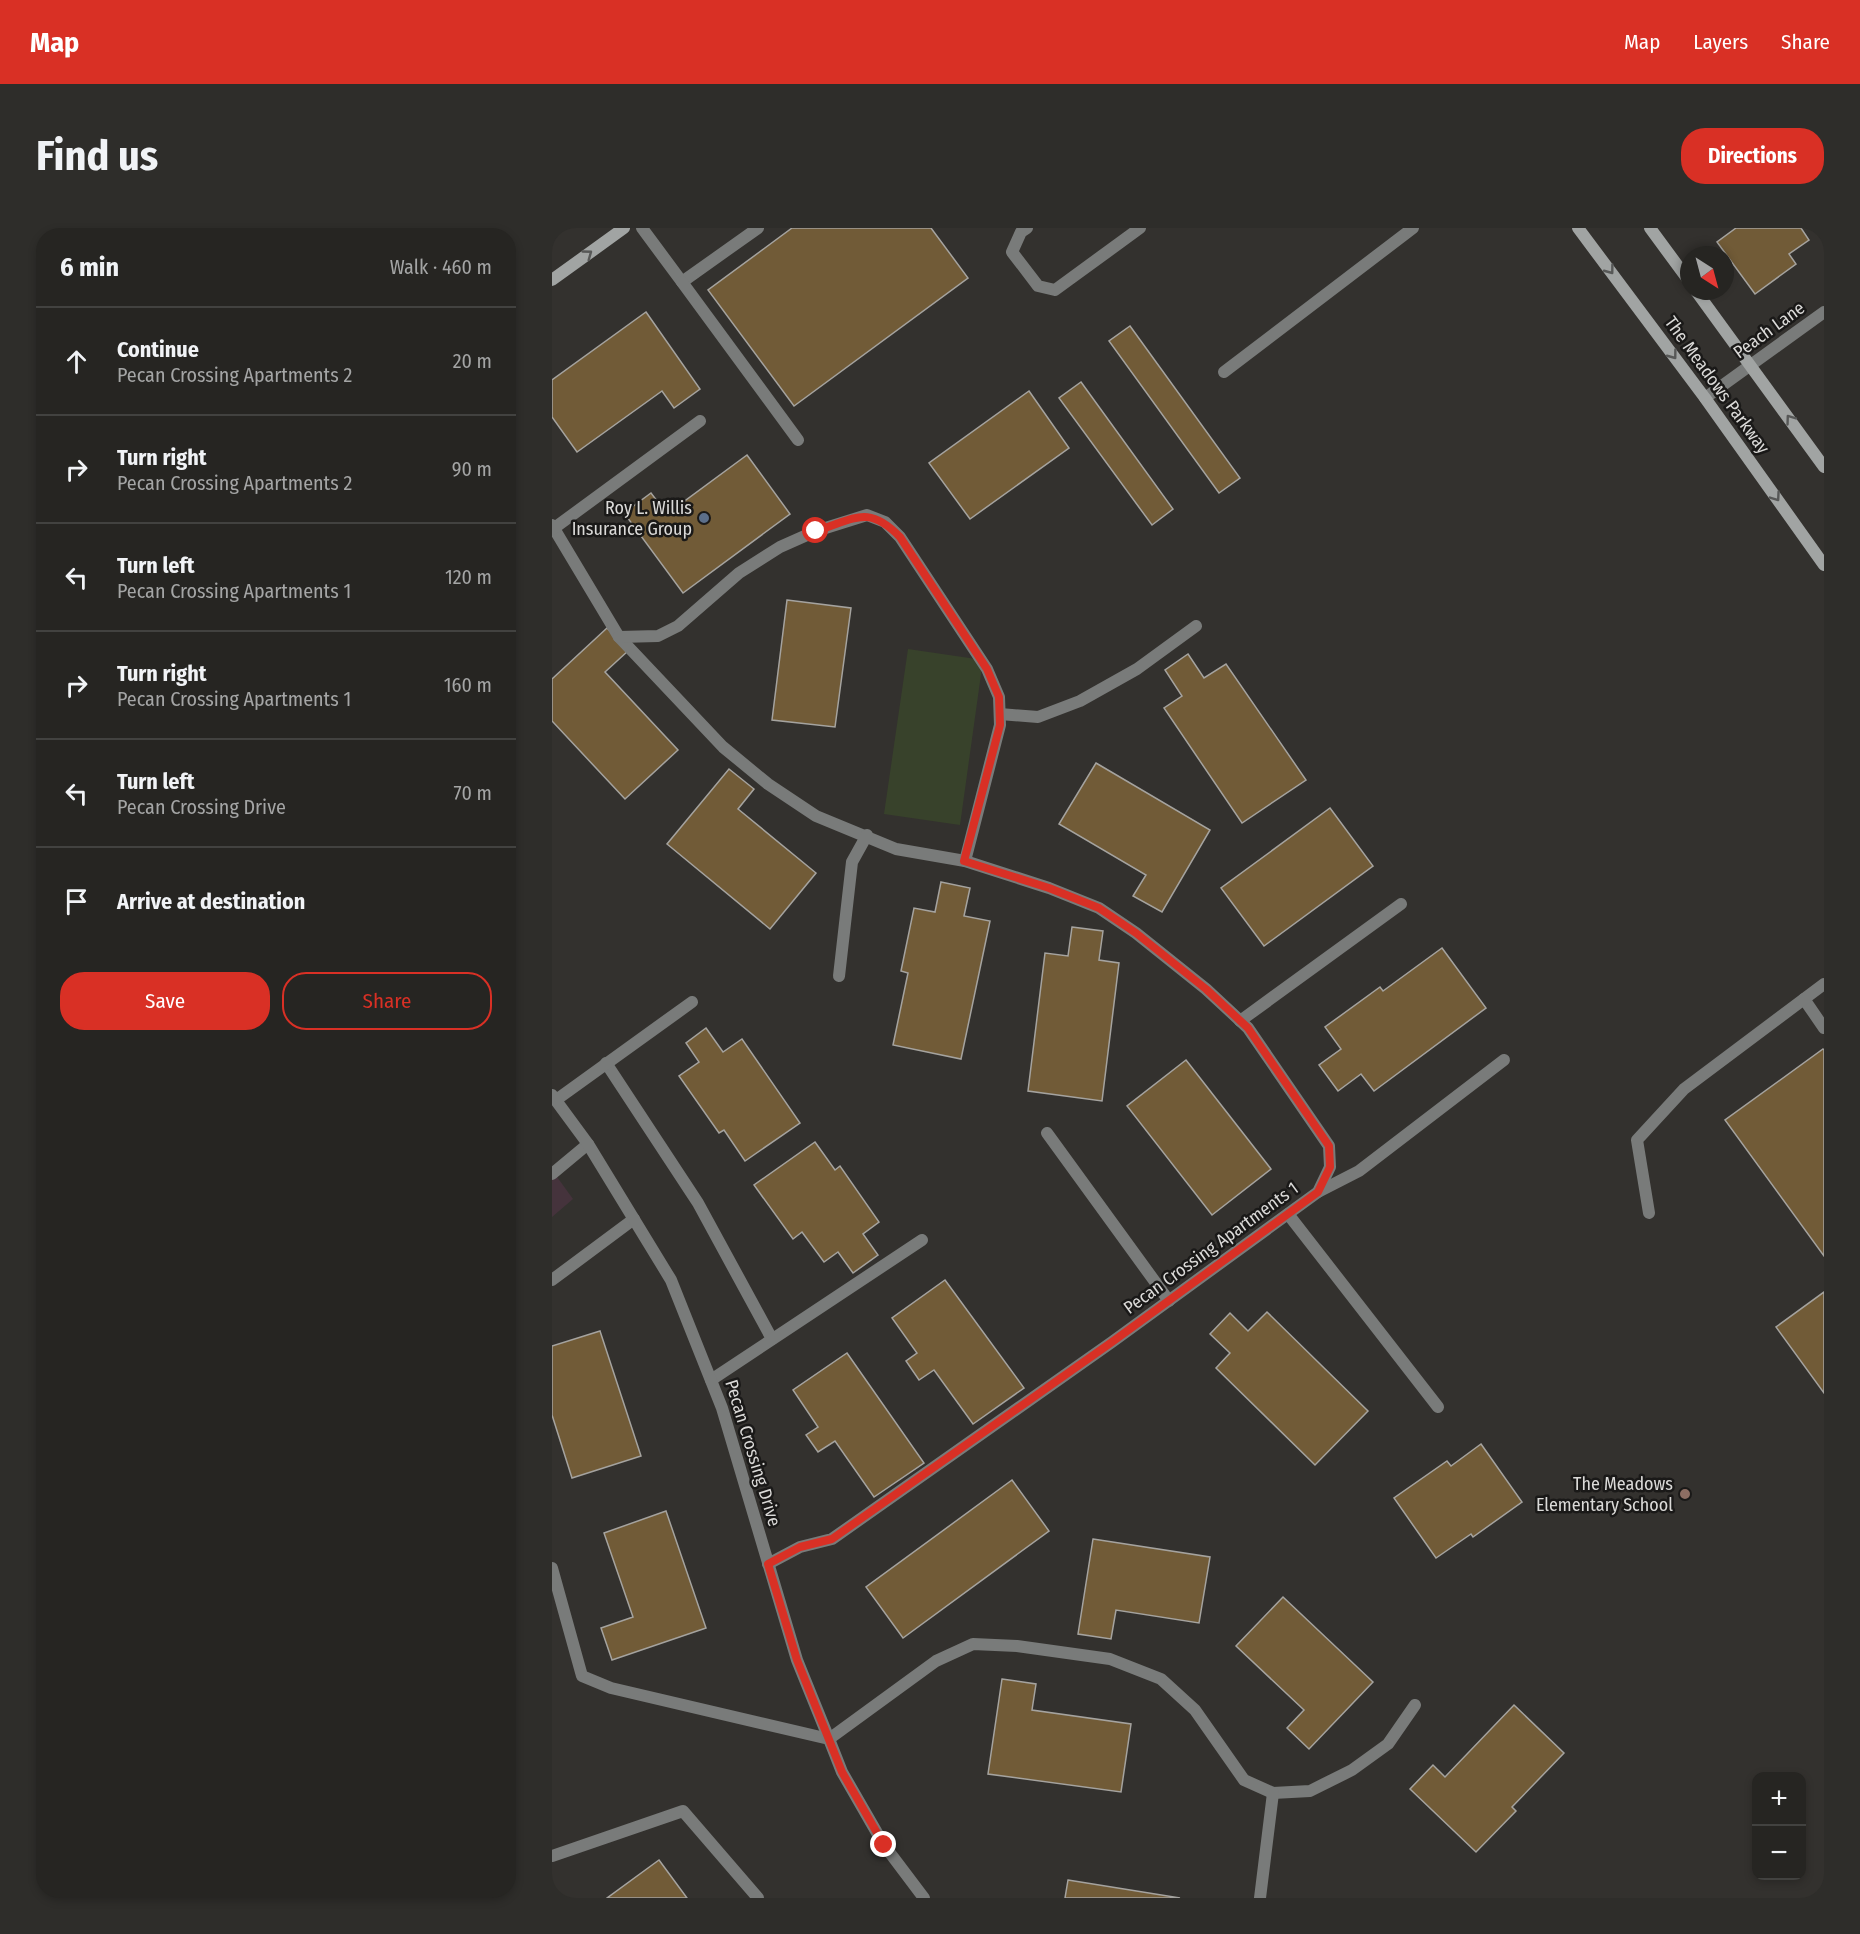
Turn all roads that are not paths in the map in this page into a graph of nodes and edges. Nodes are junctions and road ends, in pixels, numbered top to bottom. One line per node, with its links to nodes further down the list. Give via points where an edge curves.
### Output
1 (624, 228): 10 (street, one-way to 1)
2 (642, 228): 11 (street)
3 (758, 228): 11 (street)
4 (1028, 228): 5 (street, via 1021,232 1012,252 1038,286 1054,290)
5 (1140, 228)
6 (1413, 228): 15 (street)
7 (1578, 228): 16 (street, The Meadows Parkway, one-way to 16)
8 (1650, 228): 9 (street)
9 (1680, 269)
10 (552, 280)
11 (682, 282): 18 (street)
12 (1702, 300): 14 (street)
13 (1824, 312): 14 (street, Peach Lane)
14 (1750, 366): 16 (street, Peach Lane); 19 (street, one-way to 14)
15 (1224, 372)
16 (1705, 398): 21 (street, The Meadows Parkway, one-way to 21)
17 (700, 421): 20 (street)
18 (798, 440)
19 (1824, 467)
20 (552, 527): 23 (street, Pecan Crossing Apartments 1)
21 (1824, 565)
22 (1196, 627): 24 (street, via 1137,669 1080,701 1038,717)
23 (619, 637): 24 (street, via 658,636 678,626 739,573 780,547 867,515 885,522 900,537 987,669 999,697); 25 (street, Pecan Crossing Apartments 1, via 723,747 768,784 816,816)
24 (1000, 714): 26 (street)
25 (867, 835): 26 (street, Pecan Crossing Apartments 1, via 896,849); 28 (street, via 852,862)
26 (964, 861): 32 (street, Pecan Crossing Apartments 1, via 1099,908 1206,989)
27 (1401, 904): 32 (street)
28 (839, 976)
29 (1824, 984): 30 (street)
30 (1804, 999): 33 (street); 41 (street, via 1683,1089 1637,1140)
31 (692, 1002): 35 (street)
32 (1240, 1021): 40 (street, Pecan Crossing Apartments 1, via 1329,1146 1330,1167)
33 (1824, 1028)
34 (1504, 1060): 40 (street, via 1359,1171)
35 (606, 1063): 36 (street); 47 (street, via 698,1203)
36 (554, 1097): 38 (street, Pecan Crossing Drive)
37 (1047, 1133): 46 (street)
38 (588, 1144): 39 (street); 43 (street, Pecan Crossing Drive)
39 (552, 1174)
40 (1318, 1192): 42 (street, Pecan Crossing Apartments 1)
41 (1649, 1213)
42 (1288, 1214): 46 (street, Pecan Crossing Apartments 1); 49 (street)
43 (634, 1220): 45 (street); 48 (street, Pecan Crossing Drive, via 671,1280)
44 (922, 1240): 47 (street)
45 (552, 1280)
46 (1169, 1301): 50 (street, Pecan Crossing Apartments 1, via 832,1539 800,1547)
47 (772, 1339): 48 (street)
48 (711, 1380): 50 (street, Pecan Crossing Drive)
49 (1438, 1407)
50 (768, 1564): 53 (street, Pecan Crossing Drive, via 797,1660)
51 (552, 1568): 53 (street, via 582,1676 611,1688)
52 (1415, 1705): 54 (street, via 1388,1744 1352,1770 1310,1791)
53 (829, 1739): 54 (street, via 936,1661 973,1644 1017,1646 1110,1659 1161,1679 1196,1710 1244,1779); 57 (street, Pecan Crossing Drive, via 842,1772 884,1845)
54 (1273, 1793): 58 (street)
55 (552, 1856): 56 (street, via 683,1811)
56 (758, 1898)
57 (924, 1898)
58 (1260, 1898)

